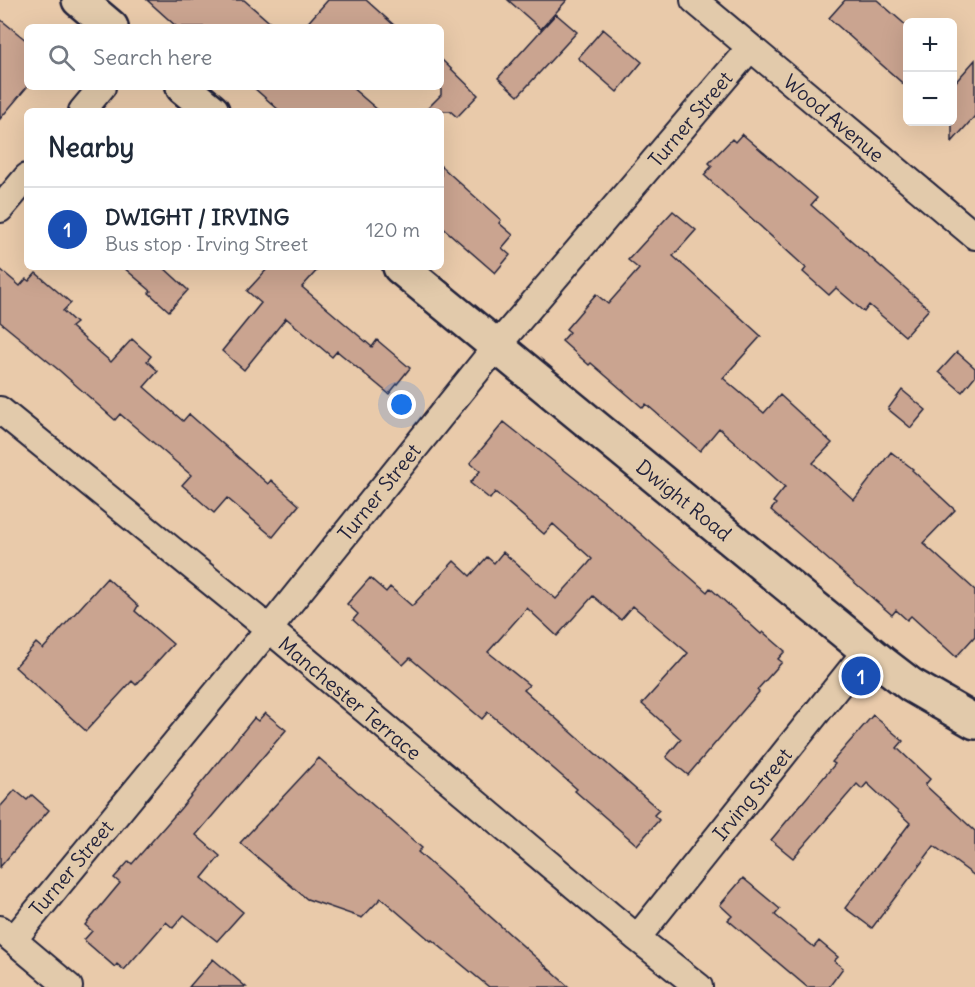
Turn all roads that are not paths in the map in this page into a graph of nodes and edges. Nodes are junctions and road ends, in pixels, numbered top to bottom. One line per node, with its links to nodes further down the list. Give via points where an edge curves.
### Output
1 (79, 0): 3 (main road)
2 (694, 0): 4 (street, Wood Avenue)
3 (107, 24)
4 (750, 48): 11 (street, Wood Avenue); 13 (street, Turner Street)
5 (100, 90): 7 (street)
6 (187, 90): 8 (main road)
7 (84, 108)
8 (208, 108)
9 (24, 181): 10 (street)
10 (0, 209)
11 (975, 236)
12 (404, 270): 13 (main road, Dwight Road)
13 (496, 346): 15 (street, Turner Street); 16 (main road, Dwight Road)
14 (0, 410): 15 (street, Manchester Terrace)
15 (269, 629): 18 (street, Turner Street); 19 (street, Manchester Terrace)
16 (866, 651): 17 (main road, Dwight Road, via 911,686); 19 (street, Irving Street)
17 (975, 722)
18 (6, 934): 20 (street)
19 (637, 938): 21 (street, Manchester Terrace)
20 (69, 987)
21 (699, 987)

